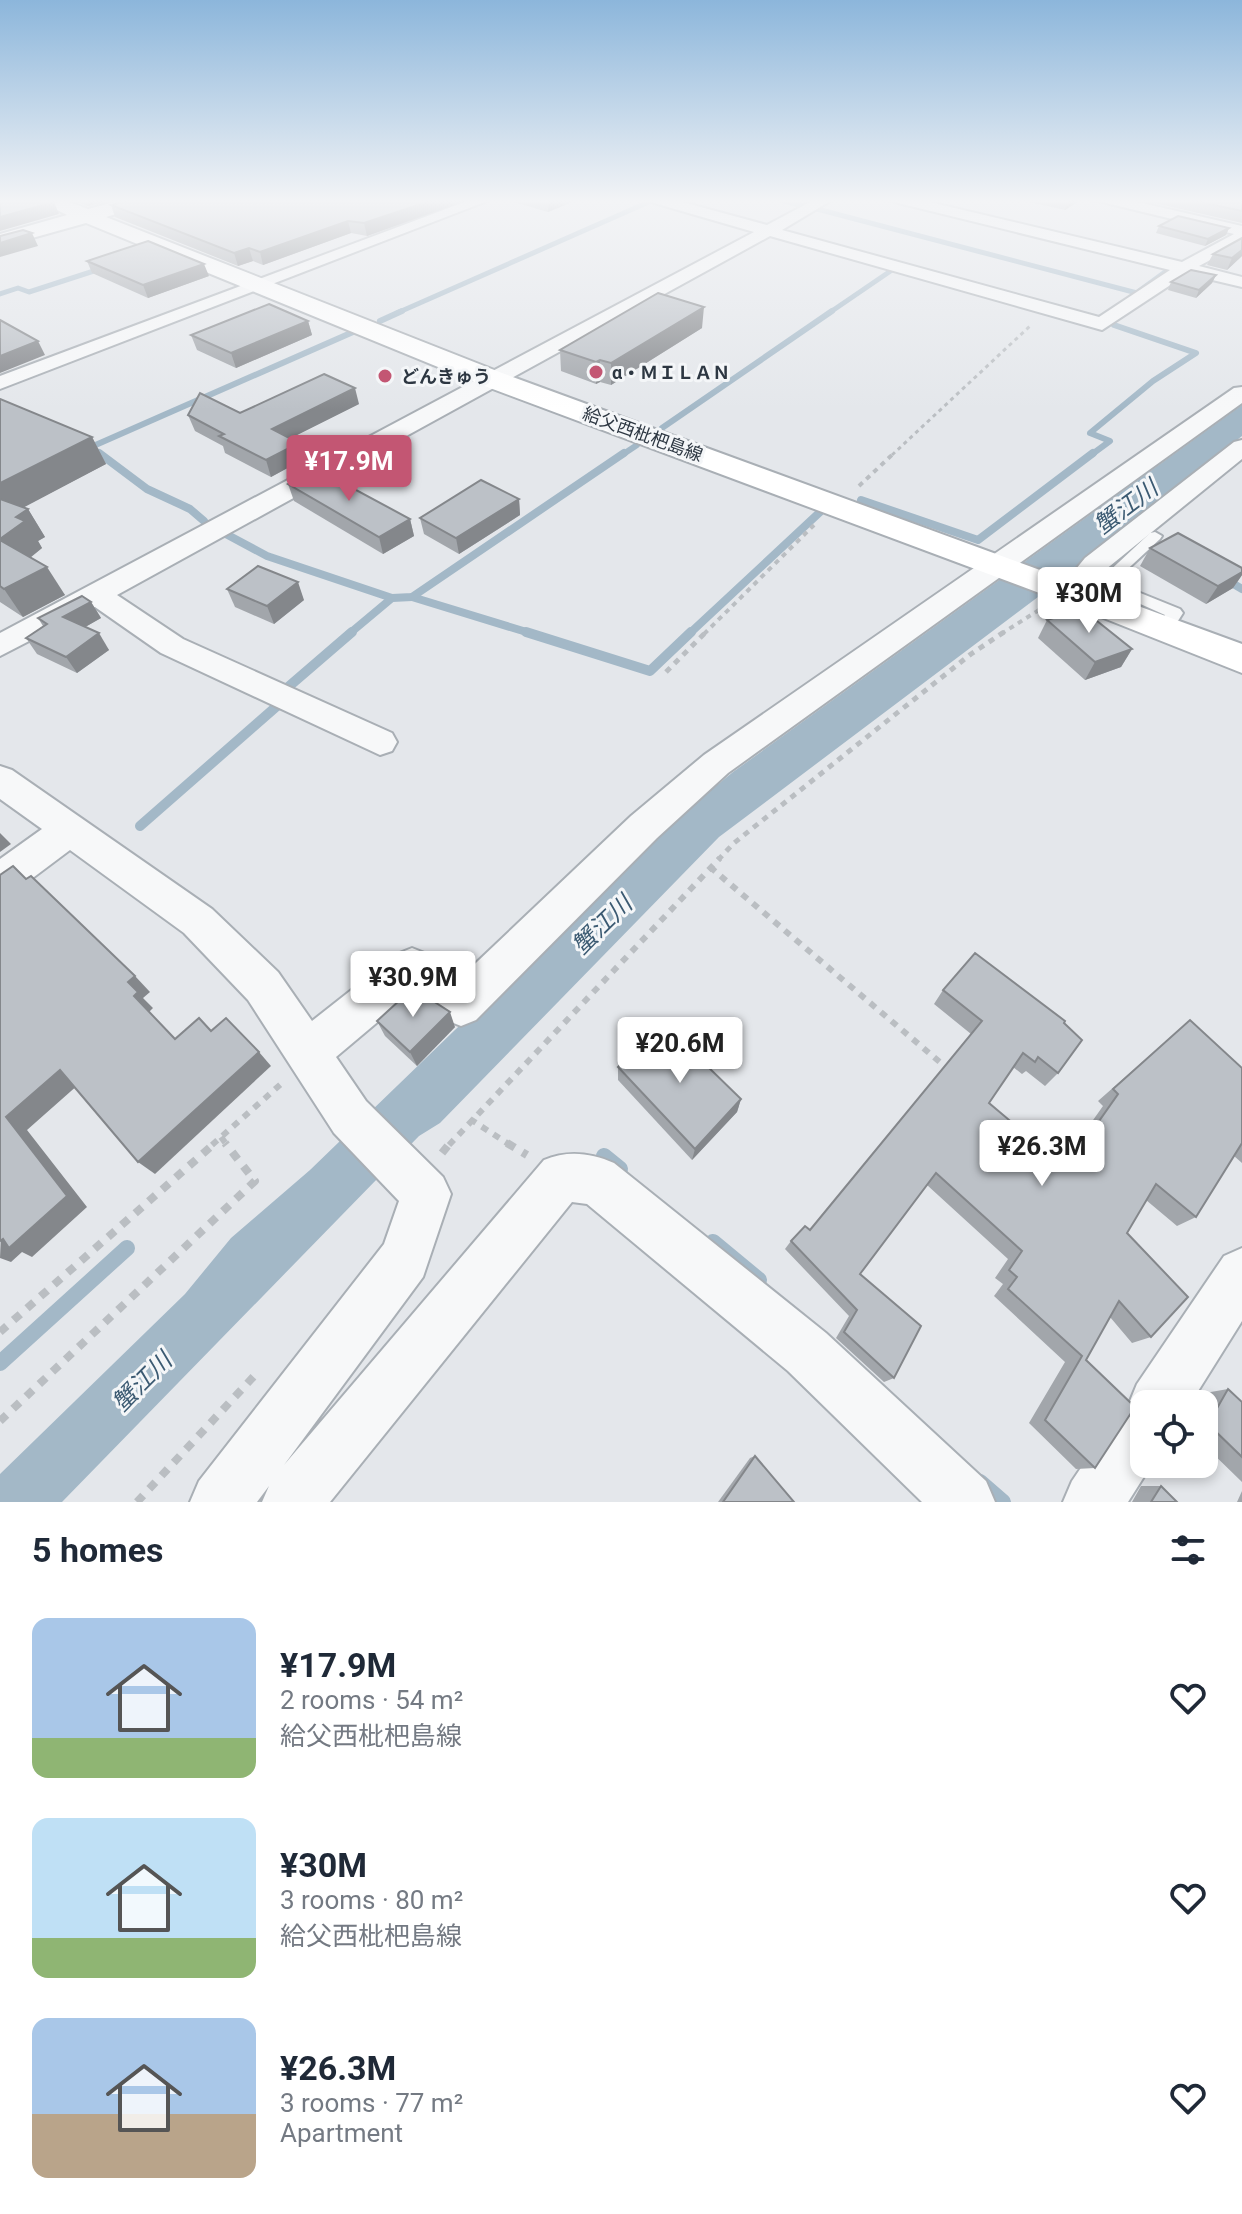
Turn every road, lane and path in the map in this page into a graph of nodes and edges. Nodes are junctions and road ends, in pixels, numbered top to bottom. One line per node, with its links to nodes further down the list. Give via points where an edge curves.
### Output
1 (224, 270): 8 (main road, 給父西枇杷島線)
2 (296, 270): 8 (street)
3 (694, 270): 10 (street)
4 (911, 270): 9 (street)
5 (1181, 270): 9 (street, via 1102,324)
6 (1193, 270): 7 (street)
7 (1242, 282)
8 (259, 284): 10 (main road, 給父西枇杷島線); 11 (street)
9 (1049, 309): 14 (path)
10 (492, 379): 14 (main road, 給父西枇杷島線); 18 (street, via 323,478)
11 (0, 383)
12 (1242, 393): 16 (street)
13 (1242, 447): 17 (street, via 1095,564)
14 (836, 505): 16 (main road, 給父西枇杷島線); 22 (path)
15 (1155, 536): 19 (lane, via 1110,577 1123,591 1175,613)
16 (996, 564): 17 (main road, 給父西枇杷島線); 28 (street, via 716,764 461,1006 412,967)
17 (1071, 592): 19 (main road, 給父西枇杷島線); 26 (path, via 971,654)
18 (96, 594): 20 (street); 23 (street, via 172,646)
19 (1163, 628): 21 (main road, 給父西枇杷島線)
20 (0, 646)
21 (1242, 659)
22 (666, 672)
23 (380, 742)
24 (0, 780): 25 (street)
25 (69, 830): 27 (street); 28 (street, via 198,921 263,986)
26 (710, 867): 29 (path); 30 (path)
27 (0, 880)
28 (309, 1056): 31 (path); 33 (street, via 350,1117)
29 (961, 1080)
30 (470, 1119): 32 (path); 33 (path)
31 (221, 1137): 35 (path); 37 (path, via 255,1181)
32 (561, 1177): 40 (street); 41 (street, via 597,1180 807,1352)
33 (410, 1178): 39 (street, via 426,1194 405,1259)
34 (1242, 1274): 36 (street)
35 (0, 1332)
36 (1166, 1390)
37 (0, 1421)
38 (1130, 1445): 42 (street)
39 (220, 1502)
40 (292, 1502)
41 (965, 1502)
42 (1093, 1502)

